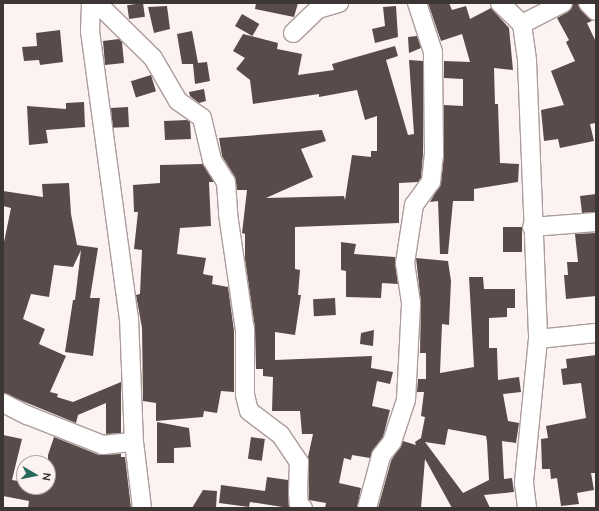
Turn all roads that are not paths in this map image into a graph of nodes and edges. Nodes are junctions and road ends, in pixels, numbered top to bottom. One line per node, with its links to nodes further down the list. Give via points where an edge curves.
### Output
1 (91, 3): 16 (street, via 90,31 129,318)
2 (97, 3): 18 (street, via 153,58 178,101 202,118 212,160 226,182 228,214 245,322 245,395 249,411 280,434 299,462 299,507)
3 (339, 3): 10 (street, via 318,9)
4 (417, 3): 19 (street, via 433,52 434,155 431,182 414,205 405,263 411,303 406,400 392,442 381,456)
5 (500, 3): 9 (street)
6 (563, 3): 9 (street)
7 (588, 3): 8 (street)
8 (596, 11)
9 (522, 24): 12 (street, via 527,61)
10 (293, 33)
11 (596, 222): 12 (street)
12 (532, 227): 14 (street)
13 (596, 333): 14 (street)
14 (538, 339): 20 (street, via 524,483)
15 (3, 403): 16 (street, via 103,445)
16 (134, 442): 17 (street)
17 (142, 508)
18 (303, 508)
19 (367, 508)
20 (527, 508)

